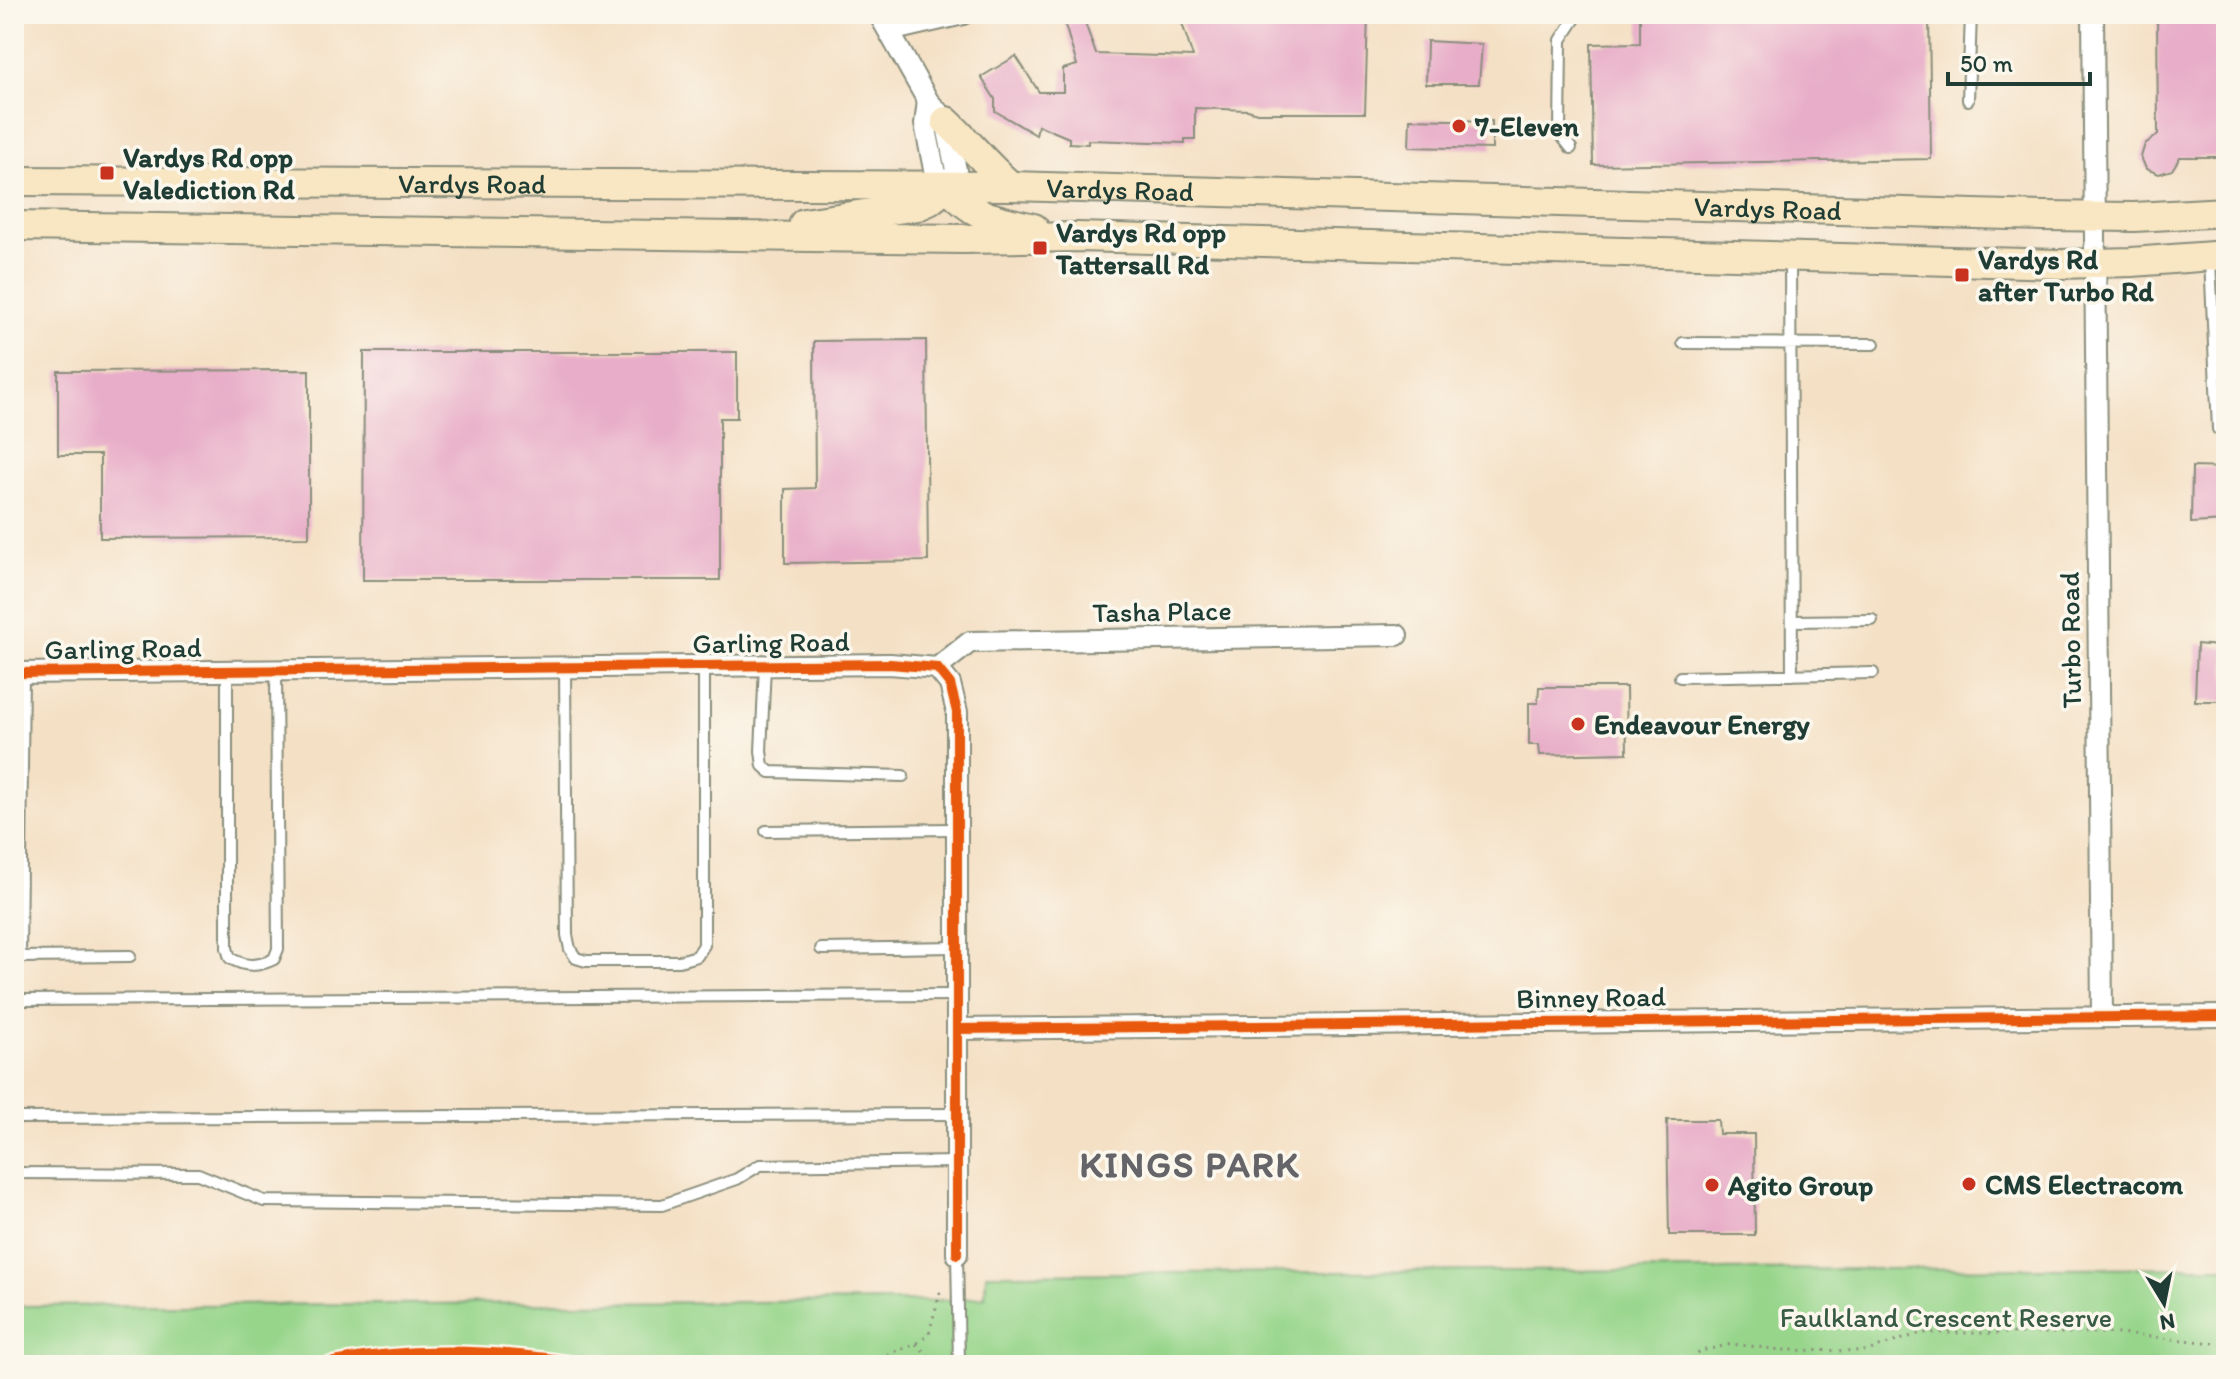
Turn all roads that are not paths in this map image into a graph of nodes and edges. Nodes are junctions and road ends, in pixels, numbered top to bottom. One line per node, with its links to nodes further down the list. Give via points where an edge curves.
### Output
1 (963, 14): 5 (street)
2 (1578, 14): 8 (lane, via 1561,40 1560,134)
3 (1971, 14): 6 (lane)
4 (2093, 14): 13 (street, Turbo Road)
5 (884, 22): 7 (street)
6 (1968, 100)
7 (937, 111): 10 (main road); 11 (street, via 925,124 935,174)
8 (1571, 148)
9 (14, 181): 11 (main road, Vardys Road)
10 (1011, 186): 11 (main road, Vardys Road); 13 (main road, Vardys Road)
11 (948, 187): 16 (main road, via 929,201 904,209); 17 (main road, via 963,205 983,215)
12 (2226, 212): 13 (main road, Vardys Road)
13 (2095, 216): 21 (street, Turbo Road)
14 (14, 226): 15 (main road, Vardys Road)
15 (155, 228): 16 (main road, Vardys Road); 18 (main road, Vardys Road)
16 (714, 236): 17 (main road, Vardys Road)
17 (1078, 237): 20 (main road, Vardys Road)
18 (14, 240)
19 (2218, 255): 21 (main road, Vardys Road); 22 (lane)
20 (1790, 257): 21 (main road, Vardys Road); 25 (lane)
21 (2096, 264): 50 (street, Turbo Road)
22 (2213, 307): 23 (lane); 27 (lane)
23 (2226, 307)
24 (1683, 343): 25 (lane)
25 (1790, 343): 26 (lane); 29 (lane)
26 (1874, 344)
27 (2218, 429)
28 (1872, 620): 29 (lane)
29 (1792, 621): 39 (lane)
30 (1397, 635): 34 (street, Tasha Place, via 970,642)
31 (704, 666): 32 (street, Garling Road); 33 (street, Garling Road); 33 (lane, via 704,945 697,956 679,961 586,961 570,949)
32 (765, 666): 34 (street, Garling Road); 41 (lane, via 761,751 763,766 770,772)
33 (565, 668): 36 (street, Garling Road)
34 (937, 668): 42 (street, via 950,684 957,712)
35 (227, 671): 36 (street, Garling Road); 36 (lane, via 227,948 230,958 242,965 262,965 274,959 278,949); 37 (street, Garling Road)
36 (276, 671)
37 (18, 673): 47 (lane)
38 (1873, 673): 39 (lane)
39 (1792, 675): 40 (lane)
40 (1680, 677)
41 (903, 776)
42 (957, 829): 43 (lane); 44 (street)
43 (766, 831)
44 (957, 947): 45 (lane); 48 (street)
45 (821, 949)
46 (130, 956): 47 (lane)
47 (17, 957)
48 (957, 995): 49 (lane); 52 (street)
49 (14, 1000)
50 (2102, 1016): 51 (street, Binney Road); 52 (street, Binney Road)
51 (2226, 1016)
52 (957, 1029): 53 (street)
53 (957, 1114): 54 (lane); 55 (street)
54 (14, 1118)
55 (957, 1162): 56 (lane, via 760,1165 737,1179 662,1205 264,1201 198,1174); 57 (street)
56 (14, 1173)
57 (957, 1254): 58 (lane)
58 (959, 1365)

